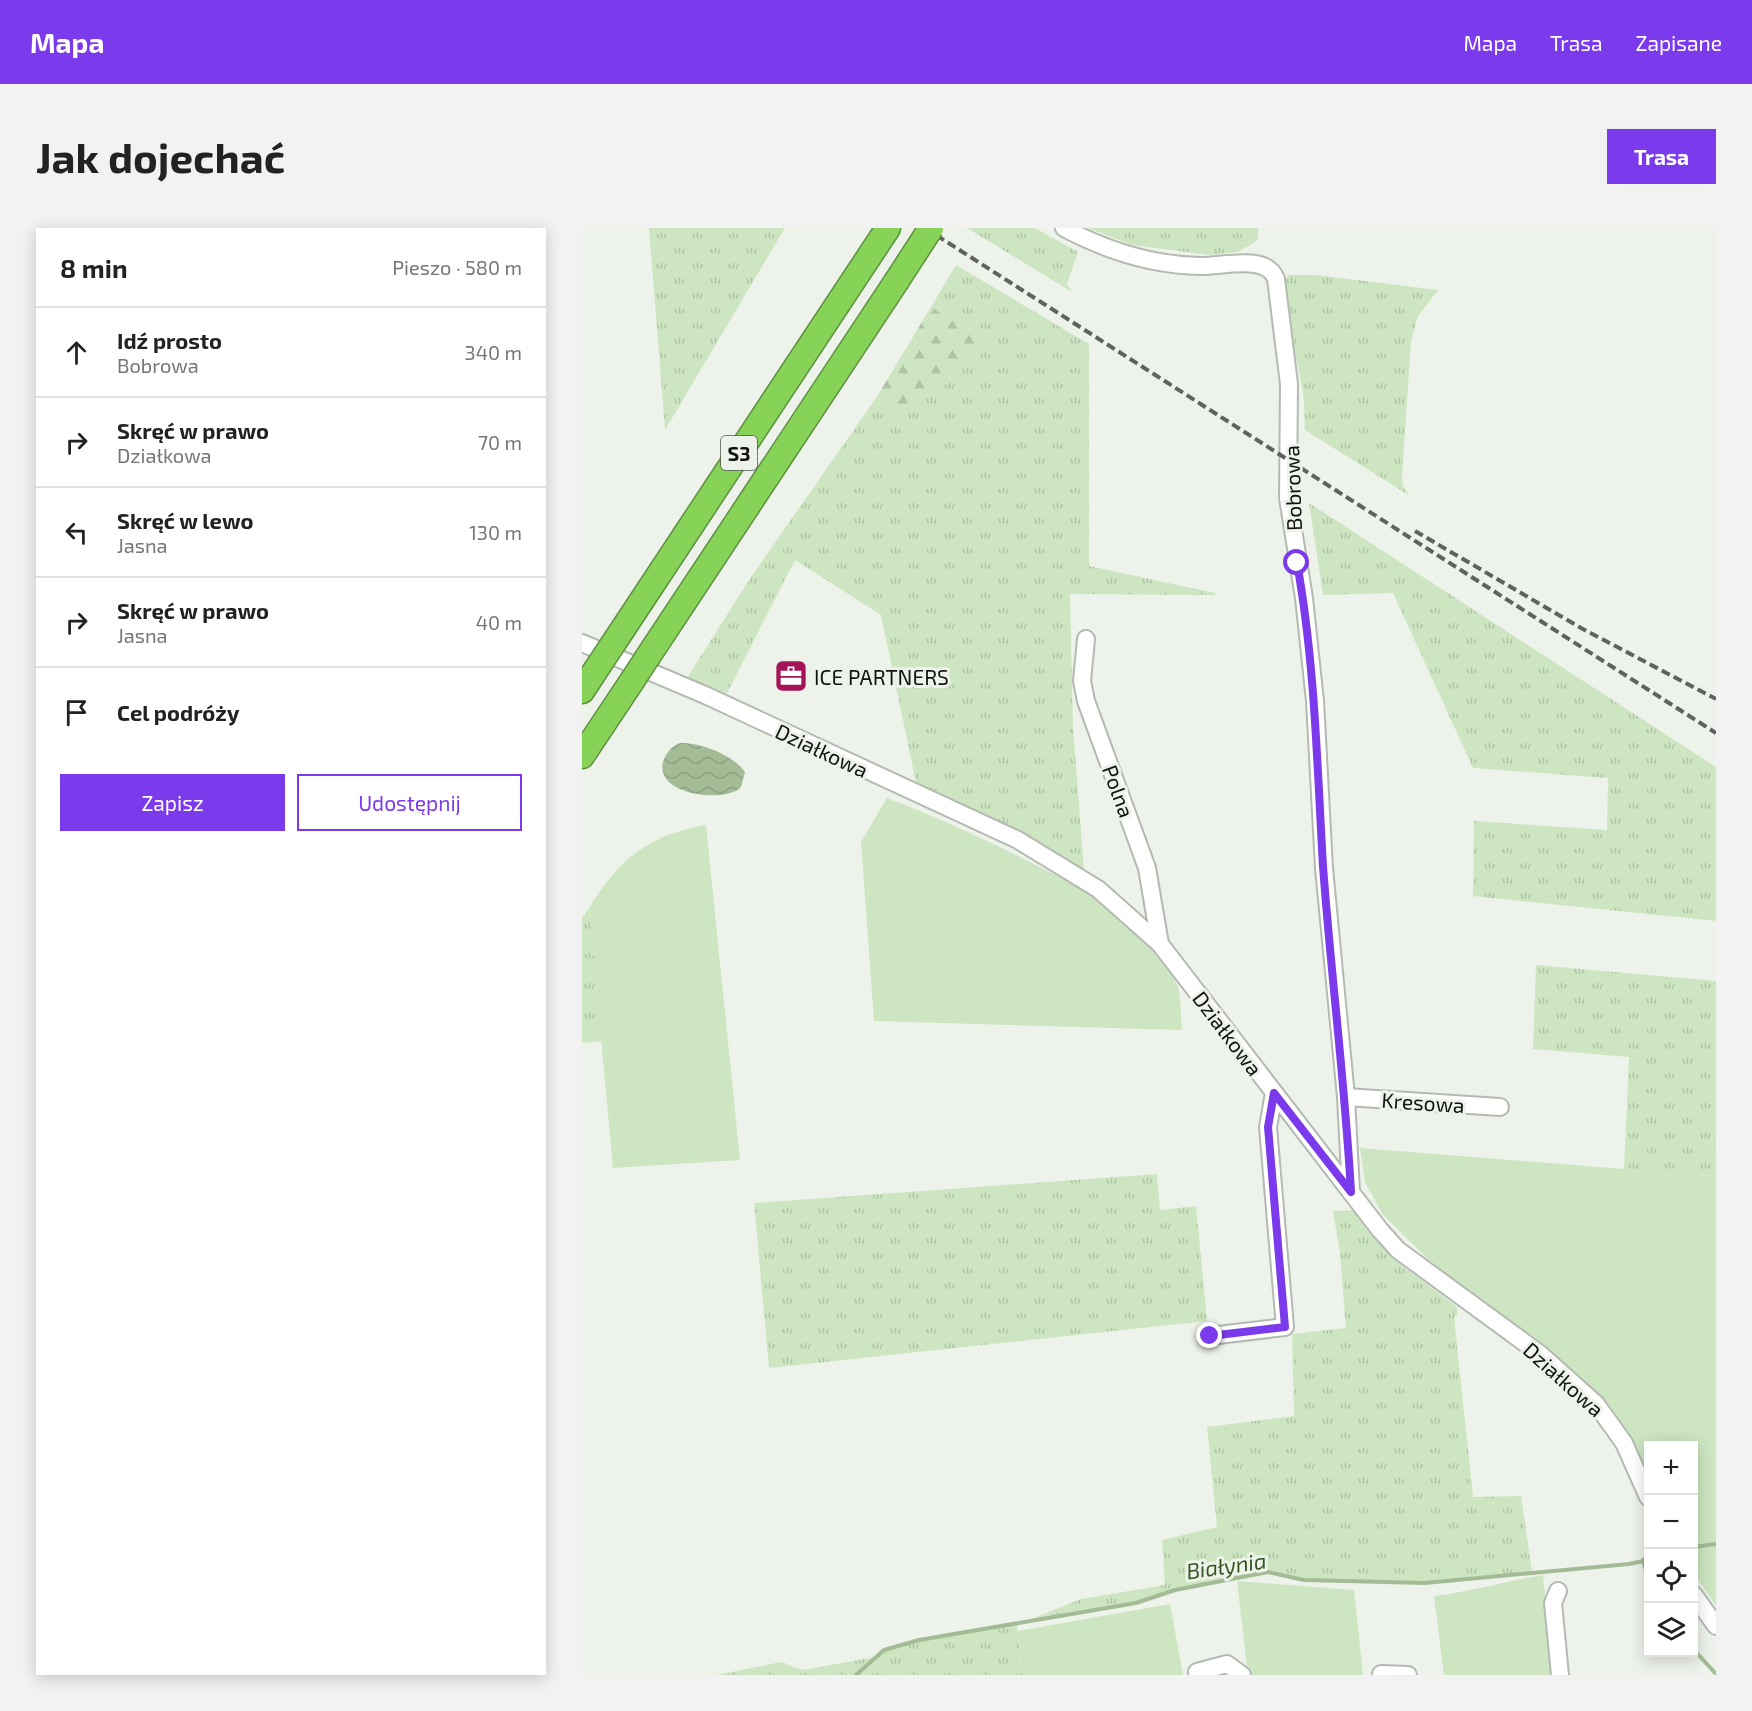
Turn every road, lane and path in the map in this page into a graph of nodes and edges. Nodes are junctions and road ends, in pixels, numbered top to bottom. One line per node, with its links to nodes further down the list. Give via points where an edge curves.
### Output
1 (888, 228): 6 (highway, S3, bridge)
2 (931, 228): 7 (highway, S3, bridge)
3 (1064, 228): 10 (street, Bobrowa, via 1140,260 1199,266 1260,264 1274,273 1289,384 1289,516 1304,598 1315,701 1324,868)
4 (1086, 639): 8 (street, Polna, via 1082,681 1086,701 1147,868)
5 (582, 643): 8 (street, Działkowa, via 705,695 1018,840 1098,889)
6 (582, 691)
7 (582, 756)
8 (1160, 944): 9 (street, Działkowa)
9 (1274, 1093): 12 (street, Działkowa); 13 (street, via 1268,1127 1285,1327)
10 (1346, 1097): 11 (street, Kresowa); 12 (street, Bobrowa)
11 (1500, 1107)
12 (1351, 1192): 14 (street, Działkowa, via 1398,1250 1540,1354 1596,1404 1624,1443)
13 (1210, 1336)
14 (1647, 1495)
15 (1558, 1591): 22 (street, via 1553,1603)
16 (1698, 1601): 17 (street)
17 (1716, 1626)
18 (1197, 1672): 20 (street, via 1227,1664)
19 (1381, 1674): 21 (street)
20 (1242, 1675)
21 (1408, 1675)
22 (1560, 1675)

